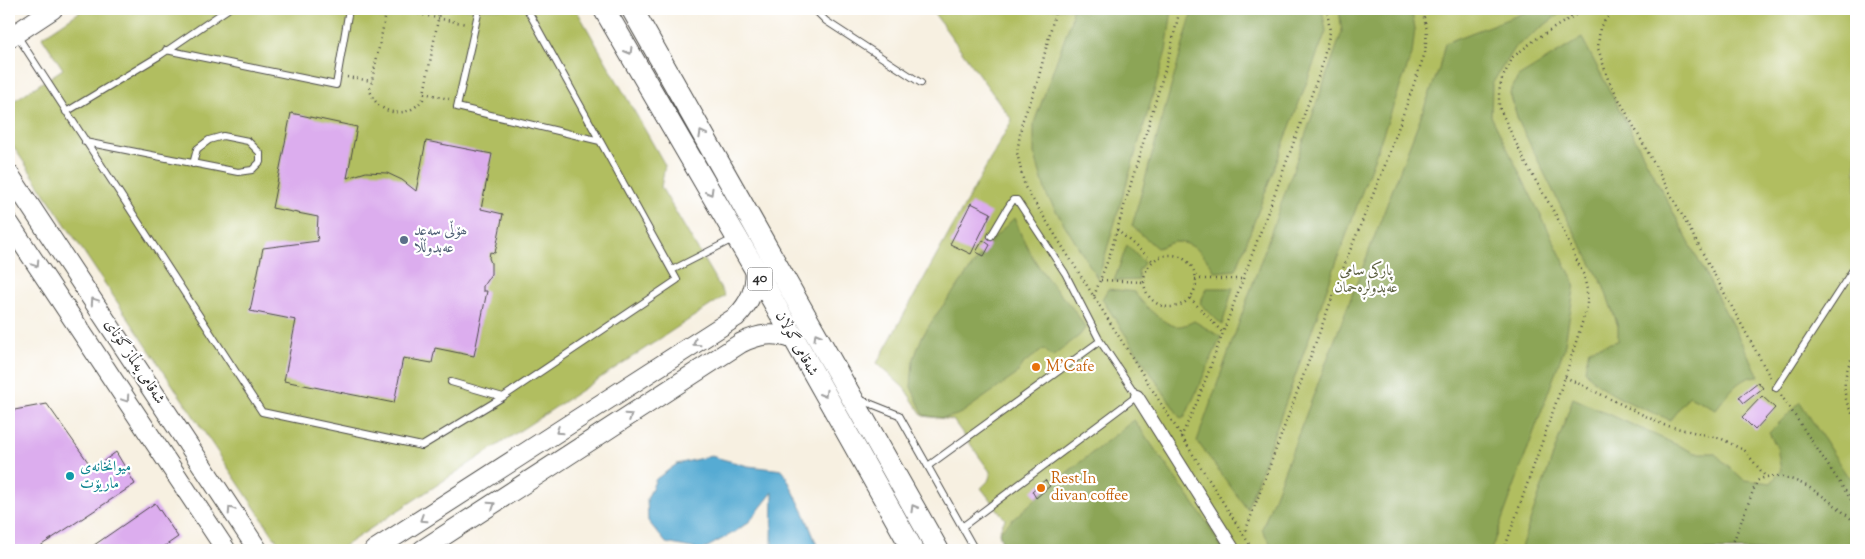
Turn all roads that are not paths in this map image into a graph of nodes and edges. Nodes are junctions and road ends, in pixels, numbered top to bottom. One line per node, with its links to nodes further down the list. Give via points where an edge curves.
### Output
1 (53, 9): 9 (street)
2 (228, 9): 10 (lane)
3 (349, 9): 10 (lane, via 336,85)
4 (479, 9): 13 (lane, via 457,107)
5 (527, 9): 13 (lane)
6 (604, 9): 19 (main road, شەقامی گوڵان / 40, one-way to 19)
7 (632, 9): 29 (main road, شەقامی گوڵان / 40, one-way to 7)
8 (814, 9): 11 (lane, via 826,21)
9 (11, 31): 12 (lane)
10 (166, 50): 12 (lane)
11 (921, 83)
12 (66, 112): 14 (lane)
13 (600, 141): 21 (lane)
14 (85, 142): 15 (lane); 31 (lane, via 262,412 422,446)
15 (193, 164): 15 (lane, via 238,172 252,170 260,162 260,153 248,141 223,136 209,140 197,149)
16 (9, 174): 37 (street, شەقامی یەڵماز گۆنای, one-way to 16)
17 (9, 224): 36 (street, شەقامی یەڵماز گۆنای, one-way to 36)
18 (991, 236): 25 (lane, via 1013,200 1017,200 1065,274)
19 (736, 237): 21 (lane); 22 (main road, شەقامی گوڵان / 40)
20 (1856, 265): 28 (lane)
21 (672, 270): 31 (lane, via 677,280)
22 (755, 270): 23 (street, via 750,300); 24 (main road, شەقامی گوڵان / 40)
23 (727, 323): 26 (street, via 739,322 744,326 745,338); 38 (street, one-way to 38)
24 (793, 339): 26 (street, via 768,334); 35 (main road, شەقامی گوڵان / 40, one-way to 35)
25 (1100, 341): 30 (lane); 32 (lane)
26 (741, 343): 39 (street, one-way to 26)
27 (451, 382): 31 (lane)
28 (1776, 388)
29 (850, 395): 32 (lane, via 899,415); 34 (main road, شەقامی گوڵان / 40, one-way to 29)
30 (1137, 396): 33 (lane); 42 (street)
31 (503, 397)
32 (928, 466): 33 (lane)
33 (962, 527): 41 (lane)
34 (926, 530): 35 (main road); 40 (main road, شەقامی گوڵان / 40)
35 (910, 545)
36 (226, 550)
37 (258, 550)
38 (374, 550)
39 (422, 550)
40 (938, 550)
41 (975, 550)
42 (1234, 550)

